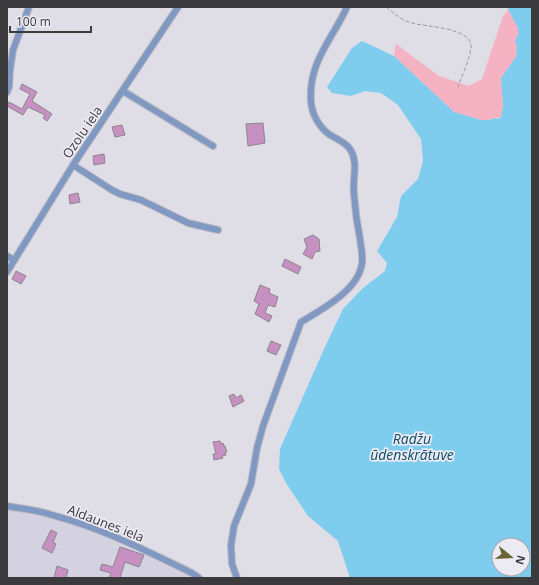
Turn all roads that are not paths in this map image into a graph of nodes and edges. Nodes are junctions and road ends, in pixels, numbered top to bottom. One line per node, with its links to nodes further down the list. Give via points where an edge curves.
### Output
1 (29, 7): 5 (street, via 13,50)
2 (178, 7): 4 (street, Ozolu iela)
3 (347, 7): 14 (street, via 321,52 311,90 311,104 320,125 349,149 354,158 356,174 353,189 362,264 356,279 341,296 301,322 263,426 251,484 234,526 232,564)
4 (123, 91): 6 (street); 7 (street, Ozolu iela)
5 (7, 92)
6 (213, 146)
7 (73, 165): 8 (street, via 120,194 141,200 188,224); 10 (street, Ozolu iela)
8 (218, 230)
9 (7, 256): 10 (street)
10 (14, 260): 11 (street, Ozolu iela)
11 (7, 272)
12 (7, 506): 13 (street, Aldaunes iela, via 52,515 123,539)
13 (199, 578)
14 (238, 578)

